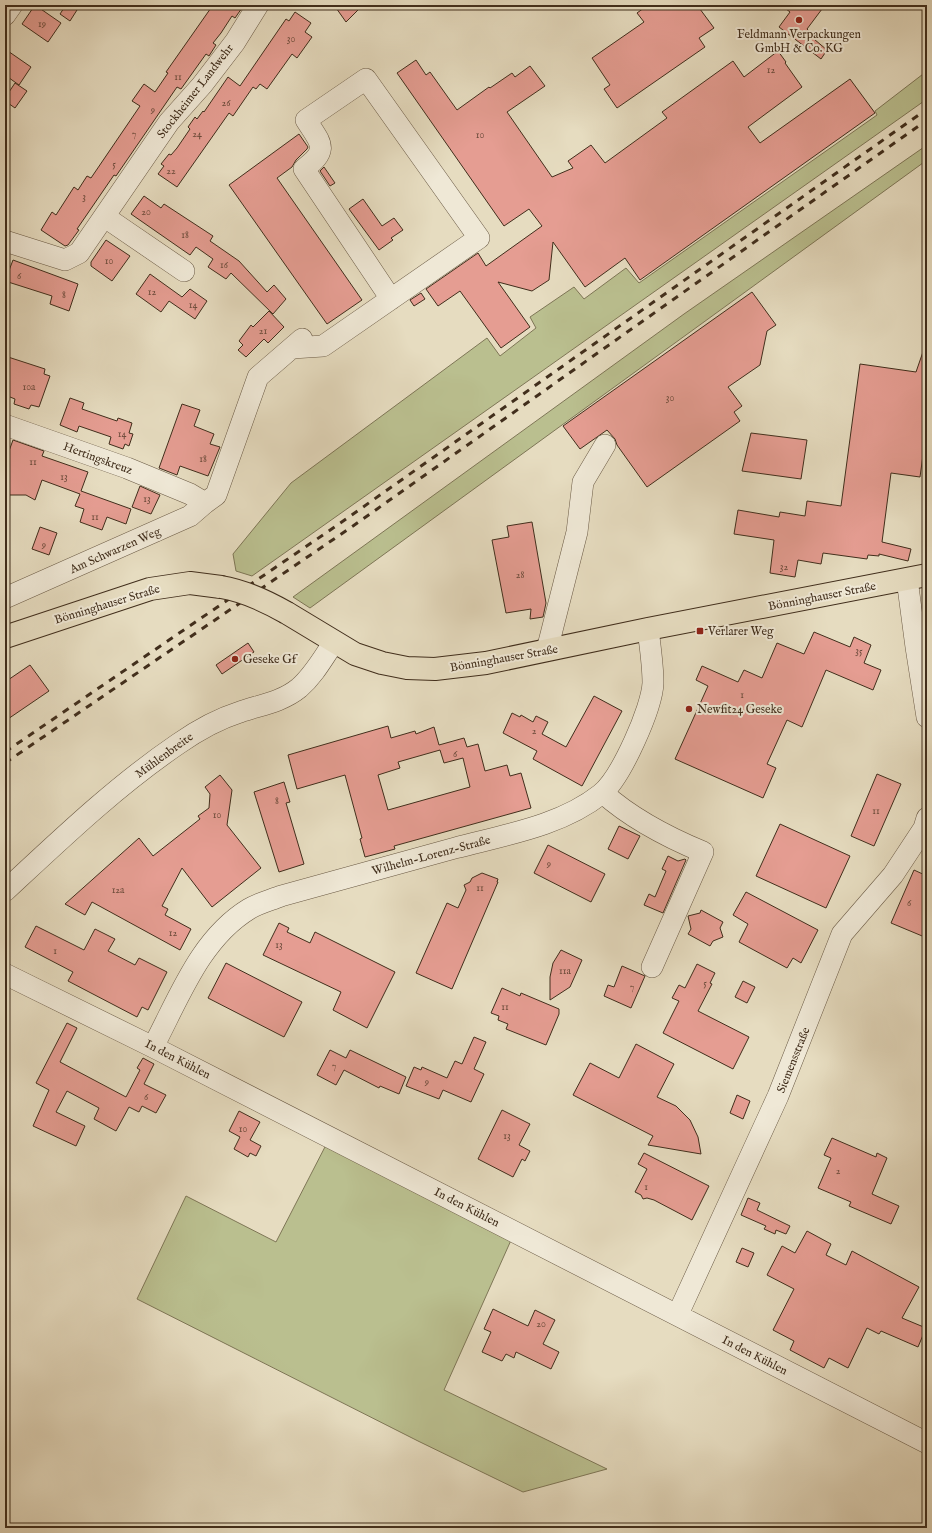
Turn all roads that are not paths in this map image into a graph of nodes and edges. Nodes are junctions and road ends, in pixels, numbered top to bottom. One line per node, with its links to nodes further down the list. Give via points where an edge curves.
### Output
1 (12, 5): 3 (street)
2 (258, 5): 4 (street, Stockheimer Landwehr, via 235,42 169,122)
3 (5, 15)
4 (105, 217): 5 (street, Stockheimer Landwehr, via 79,253 65,260); 6 (street)
5 (5, 241)
6 (184, 271)
7 (391, 299): 7 (street, via 479,238 366,79 306,120 320,142 321,149 317,159 304,169); 10 (street, Am Schwarzen Weg, via 323,346 298,342 258,377 216,495)
8 (5, 425): 10 (street, Hertingskreuz, via 127,468)
9 (605, 445): 17 (street, via 583,482 577,532)
10 (197, 498): 12 (street, Am Schwarzen Weg, via 190,516)
11 (917, 577): 13 (main road, Bönninghauser Straße); 16 (street)
12 (5, 598)
13 (648, 629): 17 (main road, Bönninghauser Straße); 19 (street, Wilhelm-Lorenz-Straße, via 653,682 650,700 625,759)
14 (5, 637): 15 (main road, Bönninghauser Straße, bridge, via 150,589 190,583 239,590 259,598)
15 (334, 642): 17 (main road, Bönninghauser Straße, via 355,654 407,668 435,669 486,663); 21 (street, Mühlenbreite, via 312,676 298,689 277,701 205,726 177,744 113,792)
16 (922, 646): 18 (street)
17 (547, 650)
18 (927, 717)
19 (602, 793): 22 (street, via 650,826 703,852); 24 (street, Wilhelm-Lorenz-Straße, via 571,814 520,831 281,896 250,909 226,928 207,948)
20 (927, 818): 25 (street, Siemensstraße, via 924,828 893,875 842,934 778,1096)
21 (5, 891)
22 (652, 967)
23 (5, 974): 24 (street, In den Kühlen)
24 (153, 1047): 25 (street, In den Kühlen)
25 (678, 1314): 26 (street, In den Kühlen)
26 (927, 1443)

